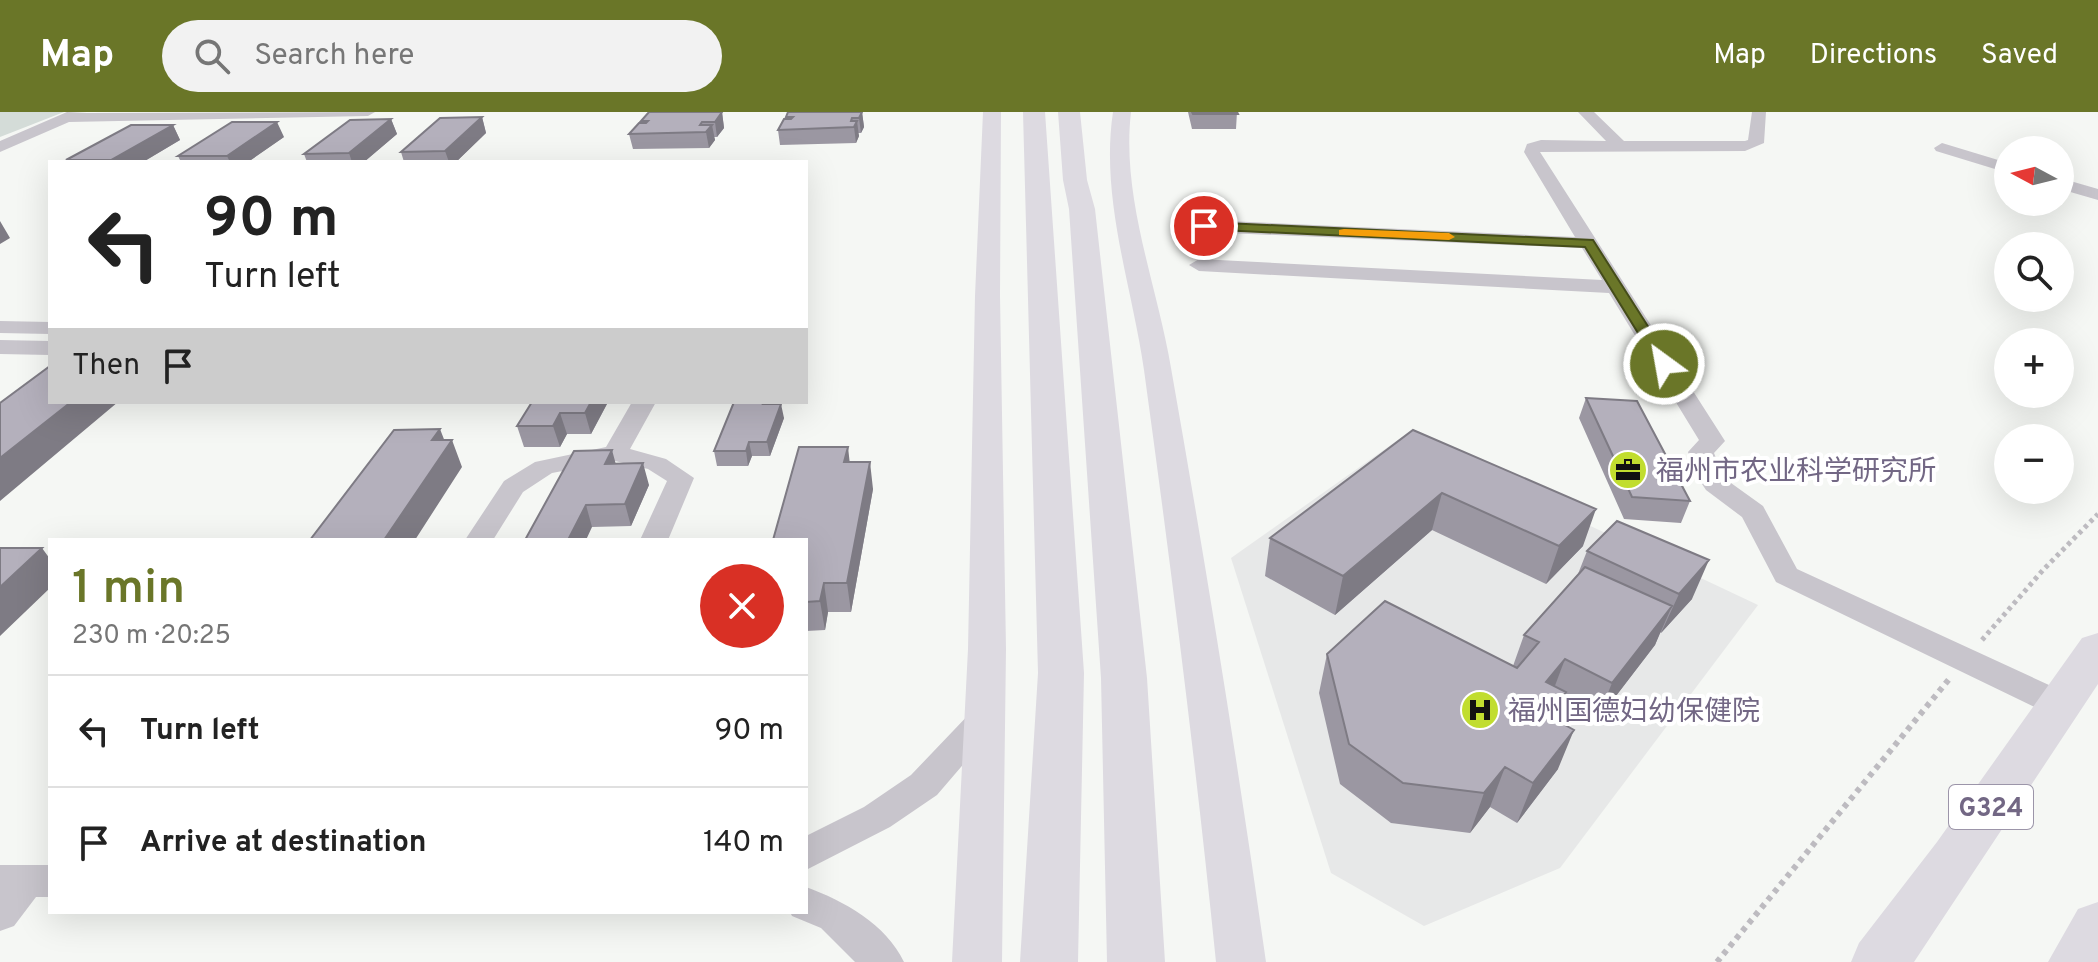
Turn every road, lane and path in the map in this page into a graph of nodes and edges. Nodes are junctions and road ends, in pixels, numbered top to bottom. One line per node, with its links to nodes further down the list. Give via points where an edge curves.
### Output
1 (368, 112): 6 (street)
2 (1069, 112): 15 (highway)
3 (1122, 112): 11 (main road)
4 (1585, 112): 9 (street)
5 (1759, 112): 9 (street, via 1756,143 1745,146)
6 (73, 115): 10 (street)
7 (1002, 115): 27 (highway); 27 (highway, via 1038,181); 34 (main road, via 990,192)
8 (1098, 120): 11 (main road); 15 (highway)
9 (1621, 146): 18 (street, via 1533,147)
10 (0, 147)
11 (1119, 148): 44 (main road, via 1157,367)
12 (1942, 148): 13 (street)
13 (1994, 164)
14 (2074, 187): 16 (street)
15 (1084, 190): 43 (highway, via 1124,678)
16 (2098, 195)
17 (1204, 226): 18 (street)
18 (1589, 243): 20 (street)
19 (1199, 265): 20 (street)
20 (1616, 287): 32 (street, via 1712,441 1701,452 1707,472 1726,494 1753,512 1786,575)
21 (0, 327): 22 (street)
22 (48, 328)
23 (0, 347): 24 (street)
24 (48, 348)
25 (643, 404): 26 (street)
26 (615, 453): 29 (street, via 544,467 513,487); 30 (street, via 657,464 681,478)
27 (1053, 504): 42 (highway, via 1061,673)
28 (2098, 514): 32 (path)
29 (480, 538)
30 (655, 538)
31 (2098, 649): 33 (highway, G324)
32 (1965, 660): 33 (street); 45 (path)
33 (2061, 705): 46 (highway, G324)
34 (986, 718): 35 (street, via 924,785); 41 (main road)
35 (808, 853)
36 (25, 881): 38 (street)
37 (808, 905): 40 (street, via 835,916)
38 (0, 914)
39 (2098, 927): 47 (highway)
40 (883, 962)
41 (977, 962)
42 (1049, 962)
43 (1136, 962)
44 (1241, 962)
45 (1717, 962)
46 (1880, 962)
47 (2077, 962)

